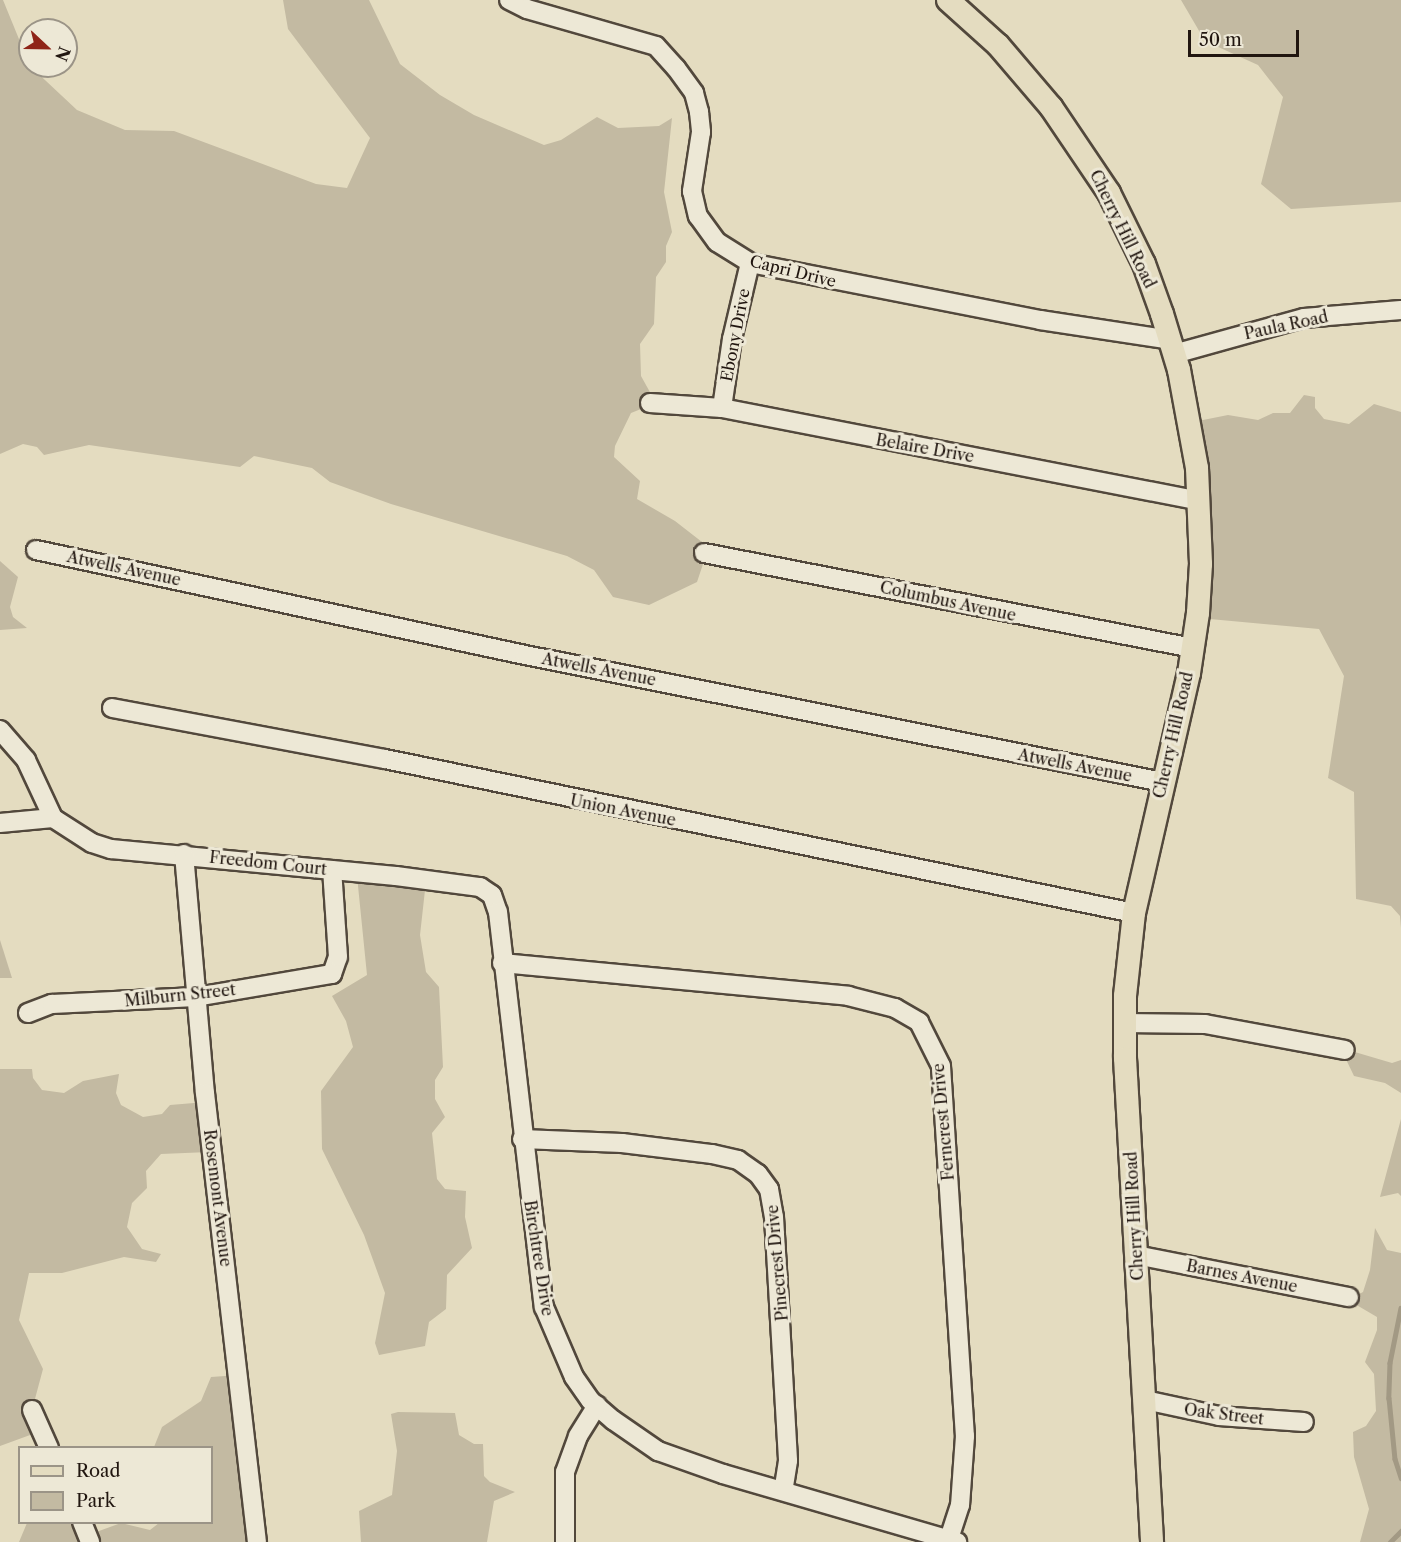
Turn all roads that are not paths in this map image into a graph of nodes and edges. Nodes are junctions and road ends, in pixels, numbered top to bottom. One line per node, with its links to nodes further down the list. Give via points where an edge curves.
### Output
1 (509, 0): 3 (street, Capri Drive, via 527,9 656,46 694,93 699,112 692,191 698,216 717,242)
2 (948, 0): 5 (main road, Cherry Hill Road, via 998,45 1087,155 1144,264)
3 (750, 263): 5 (street, Capri Drive); 7 (street, Ebony Drive, via 732,339)
4 (1401, 310): 5 (street, Paula Road, via 1304,318)
5 (1172, 347): 8 (main road, Cherry Hill Road, via 1197,468)
6 (650, 403): 7 (street, Belaire Drive)
7 (722, 408): 8 (street, Belaire Drive)
8 (1199, 501): 11 (main road, Cherry Hill Road, via 1201,564)
9 (36, 550): 14 (street, Atwells Avenue, via 525,655)
10 (705, 553): 11 (street, Columbus Avenue)
11 (1192, 648): 14 (main road, Cherry Hill Road)
12 (112, 708): 20 (street, Union Avenue, via 373,757)
13 (0, 730): 15 (street, via 26,760)
14 (1163, 782): 20 (main road, Cherry Hill Road)
15 (53, 818): 16 (street); 17 (street, Freedom Court, via 79,836 111,849)
16 (0, 823)
17 (184, 854): 18 (street, Freedom Court); 22 (street, Rosemont Avenue)
18 (332, 870): 19 (street, Freedom Court, via 480,887); 22 (street, Milburn Street, via 338,957 332,974)
19 (489, 892): 21 (street, Birchtree Drive, via 496,901)
20 (1134, 913): 24 (main road, Cherry Hill Road)
21 (502, 963): 26 (street, Birchtree Drive); 36 (street, Ferncrest Drive, via 848,996 895,1008 919,1022 941,1066 965,1436 960,1504)
22 (196, 997): 23 (street, Milburn Street, via 52,1004); 38 (street, Rosemont Avenue)
23 (28, 1012)
24 (1124, 1023): 25 (street, via 1205,1024); 27 (main road, Cherry Hill Road)
25 (1345, 1050)
26 (522, 1139): 30 (street, Birchtree Drive, via 544,1307 562,1356); 34 (street, Pinecrest Drive, via 622,1143 712,1154 738,1160 758,1174 769,1189 774,1217 788,1461)
27 (1136, 1256): 28 (street, Barnes Avenue); 29 (main road, Cherry Hill Road)
28 (1348, 1297)
29 (1145, 1400): 32 (street, Oak Street, via 1219,1416); 40 (main road, Cherry Hill Road)
30 (597, 1406): 34 (street, Birchtree Drive, via 636,1439 658,1451); 39 (street, via 578,1436 566,1472)
31 (32, 1410): 33 (street)
32 (1304, 1422)
33 (48, 1446)
34 (783, 1491): 36 (street, Birchtree Drive)
35 (83, 1524): 37 (street)
36 (952, 1541)
37 (90, 1542)
38 (256, 1542)
39 (566, 1542)
40 (1152, 1542)

